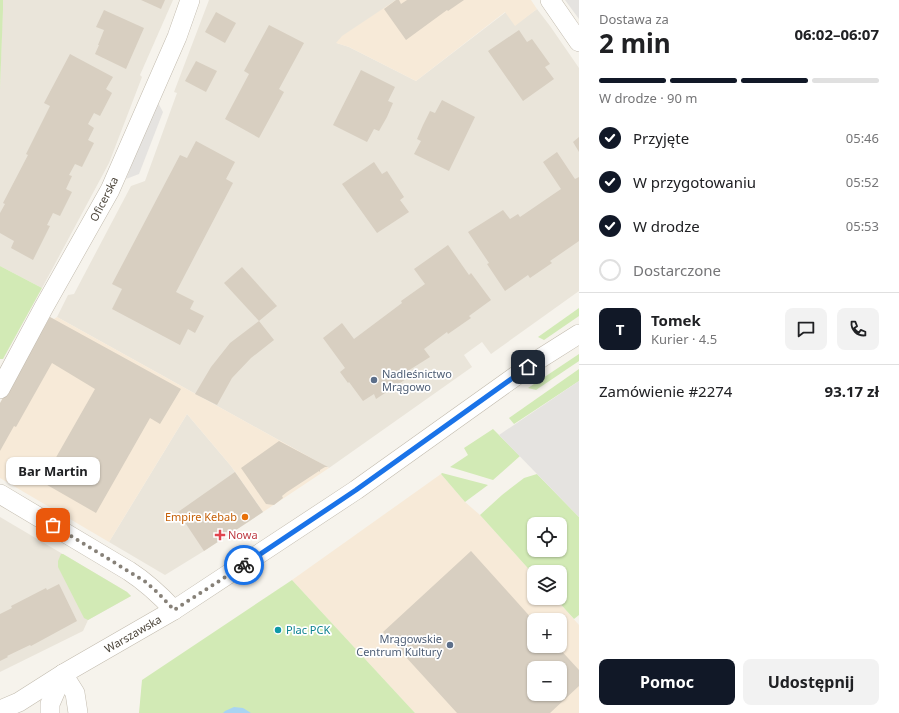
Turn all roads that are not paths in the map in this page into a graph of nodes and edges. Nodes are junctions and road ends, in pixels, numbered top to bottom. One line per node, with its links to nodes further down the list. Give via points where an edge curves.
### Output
1 (190, 0): 5 (street, Oficerska, via 177,37 110,190)
2 (550, 0): 3 (street)
3 (579, 42)
4 (579, 334): 7 (street, Warszawska, via 541,358 356,490)
5 (0, 389)
6 (0, 494): 7 (street, via 129,570 146,582)
7 (174, 610): 8 (street, Warszawska)
8 (63, 674): 9 (street, Warszawska, via 19,702); 10 (street, via 50,704); 11 (street, via 75,693)
9 (0, 710)
10 (50, 713)
11 (78, 713)

